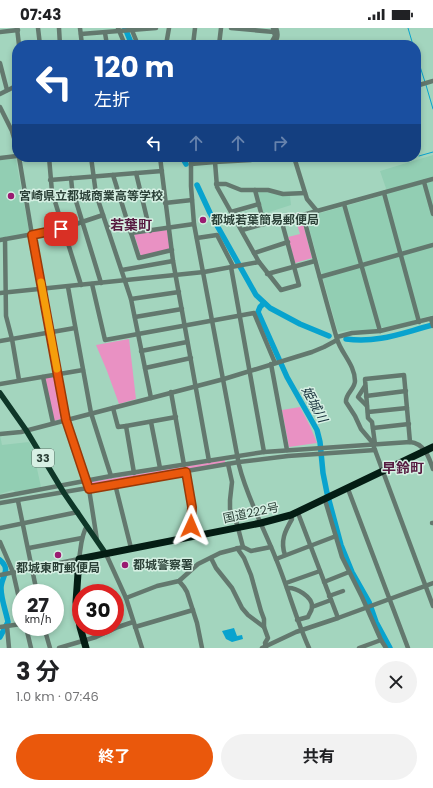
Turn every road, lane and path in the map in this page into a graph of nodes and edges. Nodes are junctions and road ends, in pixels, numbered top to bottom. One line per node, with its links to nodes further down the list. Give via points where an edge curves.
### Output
1 (38, 28): 17 (street)
2 (59, 28): 18 (street)
3 (80, 28): 15 (street)
4 (156, 28): 10 (street)
5 (169, 28): 23 (street)
6 (195, 28): 24 (street)
7 (221, 28): 25 (street)
8 (231, 28): 11 (street)
9 (17, 29): 13 (street); 16 (street)
10 (132, 29): 12 (street); 22 (street)
11 (275, 29): 26 (street); 27 (street, via 278,33)
12 (118, 30): 14 (street); 21 (street)
13 (1, 31)
14 (105, 33): 15 (street); 20 (street)
15 (81, 34): 19 (street)
16 (18, 40)
17 (39, 40)
18 (60, 40)
19 (82, 40)
20 (106, 40)
21 (123, 40)
22 (136, 40)
23 (167, 40)
24 (194, 40)
25 (220, 40)
26 (273, 40)
27 (277, 40)
28 (0, 63): 32 (street)
29 (433, 81): 30 (street)
30 (421, 84)
31 (12, 88): 32 (street)
32 (7, 90): 33 (street)
33 (0, 94)
34 (0, 107): 35 (street)
35 (12, 127)
36 (12, 157): 37 (street)
37 (0, 158)
38 (19, 162): 75 (street)
39 (49, 162): 51 (street)
40 (92, 162): 48 (street)
41 (161, 162): 45 (street)
42 (214, 162): 44 (street); 53 (street)
43 (296, 162): 55 (street)
44 (191, 164): 57 (street)
45 (162, 171): 46 (street); 58 (street)
46 (136, 173): 47 (street); 73 (street)
47 (113, 175): 48 (street); 66 (street)
48 (93, 177): 49 (street); 64 (street)
49 (71, 178): 51 (street); 65 (street)
50 (433, 179): 52 (street)
51 (50, 180): 69 (street)
52 (424, 182): 56 (street); 63 (street)
53 (216, 184): 54 (street, via 226,184 241,190); 62 (street)
54 (255, 190): 55 (street, via 283,194); 59 (street)
55 (305, 193): 61 (street)
56 (384, 193): 60 (street); 82 (street)
57 (192, 200): 58 (street); 67 (street)
58 (165, 203): 71 (street)
59 (259, 204): 62 (street); 68 (street)
60 (344, 204): 61 (street); 86 (street)
61 (317, 211): 84 (street, via 303,215)
62 (231, 212): 72 (street)
63 (433, 214)
64 (103, 215): 65 (street); 70 (street)
65 (82, 221): 69 (street); 95 (street)
66 (128, 223): 70 (street); 74 (street)
67 (194, 224): 71 (street); 76 (street)
68 (264, 224): 72 (street); 78 (street, via 281,219)
69 (63, 228): 75 (street); 97 (street)
70 (108, 228): 89 (street)
71 (169, 228): 73 (street); 80 (street)
72 (242, 230): 81 (street)
73 (150, 231): 74 (street)
74 (131, 233): 80 (street, via 139,258)
75 (32, 235): 77 (street); 99 (street)
76 (197, 238): 87 (street, via 217,235); 90 (street)
77 (3, 240): 100 (street)
78 (288, 242): 81 (street); 88 (street)
79 (433, 245): 82 (street)
80 (172, 250): 83 (street)
81 (254, 253): 85 (street)
82 (401, 254): 86 (street); 109 (street)
83 (173, 261): 89 (street); 91 (street)
84 (316, 261): 88 (street); 93 (street)
85 (259, 262): 87 (street); 92 (street)
86 (361, 265): 93 (street); 112 (street)
87 (232, 266): 90 (street); 105 (street)
88 (294, 266): 92 (street); 92 (street, via 299,285 281,290)
89 (122, 270): 94 (street)
90 (204, 272): 91 (street); 107 (street)
91 (175, 274): 94 (street); 101 (street)
92 (267, 274)
93 (320, 277): 115 (street)
94 (125, 281): 95 (street); 103 (street)
95 (101, 283): 96 (street)
96 (92, 284): 97 (street); 114 (street, via 105,340)
97 (81, 285): 98 (street)
98 (68, 287): 99 (street); 111 (street)
99 (43, 289): 100 (street); 113 (street)
100 (6, 292): 102 (street); 116 (street, via 6,316)
101 (179, 292): 103 (street); 104 (street)
102 (0, 293)
103 (131, 299): 106 (street)
104 (182, 309): 106 (street); 110 (street)
105 (240, 316): 107 (street); 121 (street, via 254,313); 124 (street)
106 (135, 317): 114 (street)
107 (213, 320): 110 (street); 127 (street)
108 (432, 321): 109 (street)
109 (419, 322): 112 (street)
110 (185, 325): 114 (street); 118 (street)
111 (75, 328): 113 (street); 123 (street)
112 (380, 331): 115 (street, via 352,333)
113 (50, 332): 116 (street); 125 (street)
114 (138, 334): 119 (street)
115 (337, 338): 121 (street, via 319,349); 152 (street, via 355,379 346,402)
116 (12, 339): 117 (street); 128 (street)
117 (0, 342)
118 (187, 342): 119 (street); 120 (street)
119 (142, 351): 122 (street)
120 (191, 358): 122 (street); 130 (street)
121 (275, 363): 124 (street); 154 (street)
122 (145, 368): 136 (street)
123 (83, 370): 125 (street); 141 (street)
124 (250, 371): 127 (street); 159 (street)
125 (58, 375): 126 (street); 143 (street)
126 (43, 377): 128 (street); 145 (street)
127 (224, 379): 130 (street); 160 (street)
128 (19, 380): 129 (street)
129 (0, 384)
130 (196, 386): 132 (street); 162 (street)
131 (365, 386): 133 (street, via 365,379 404,375); 135 (street); 137 (street, via 358,397)
132 (171, 392): 136 (street); 142 (street)
133 (406, 392): 135 (street); 139 (street)
134 (0, 394): 149 (main road, 33)
135 (366, 396): 137 (street)
136 (151, 398): 138 (street)
137 (367, 406): 140 (street)
138 (113, 408): 141 (street); 147 (street, via 118,427)
139 (407, 408): 140 (street); 146 (street)
140 (368, 412): 148 (street)
141 (91, 413): 143 (street); 171 (street)
142 (176, 417): 144 (street); 165 (street)
143 (66, 420): 145 (street); 172 (street)
144 (151, 422): 147 (street); 166 (street)
145 (53, 423): 149 (street)
146 (409, 424): 148 (street); 151 (street)
147 (126, 426): 170 (street)
148 (373, 428): 152 (street)
149 (26, 430): 150 (street); 174 (main road, 33)
150 (0, 434)
151 (410, 442): 152 (street); 158 (street, via 416,442)
152 (374, 445): 155 (street); 156 (street)
153 (433, 447): 158 (highway, 国道222号)
154 (287, 450): 157 (street); 159 (street)
155 (325, 450): 156 (street); 157 (street)
156 (375, 450): 169 (street)
157 (318, 451): 163 (street)
158 (425, 451): 161 (street); 169 (highway, 国道222号)
159 (264, 452): 160 (street)
160 (237, 456): 162 (street); 163 (street)
161 (431, 457): 167 (street)
162 (209, 461): 165 (street)
163 (239, 462): 164 (street); 186 (street, via 245,486)
164 (228, 464): 168 (street); 189 (street, via 232,482 230,509)
165 (184, 465): 166 (street)
166 (160, 468): 170 (street)
167 (433, 469)
168 (186, 472): 173 (street); 191 (street, via 192,507)
169 (383, 472): 176 (highway, 国道222号); 217 (street)
170 (134, 473): 171 (street)
171 (111, 476): 172 (street)
172 (86, 481): 174 (street); 175 (street)
173 (115, 484): 175 (street); 199 (street)
174 (60, 486): 177 (main road, 33); 178 (street)
175 (89, 489): 177 (street); 193 (street)
176 (348, 489): 179 (highway, 国道222号); 221 (street)
177 (64, 493): 180 (street); 182 (main road, 33)
178 (0, 496)
179 (328, 498): 183 (highway, 国道222号); 190 (street)
180 (18, 501): 181 (street); 185 (street)
181 (0, 503)
182 (78, 512): 185 (street); 187 (main road, 33)
183 (298, 513): 184 (highway, 国道222号); 195 (street)
184 (291, 516): 186 (highway, 国道222号); 202 (street, via 282,546)
185 (23, 523): 188 (street); 198 (street)
186 (261, 523): 189 (highway, 国道222号); 197 (street)
187 (87, 526): 192 (street); 193 (main road, 33)
188 (0, 528)
189 (238, 528): 191 (highway, 国道222号); 196 (street)
190 (336, 536): 195 (street); 208 (street)
191 (190, 537): 199 (highway, 国道222号)
192 (82, 538): 198 (street); 204 (street)
193 (97, 540): 201 (main road, 33)
194 (0, 542): 209 (street)
195 (311, 546): 202 (street); 207 (street)
196 (243, 547): 197 (street, via 251,551); 200 (street)
197 (271, 547): 205 (street)
198 (29, 548): 206 (street)
199 (131, 548): 201 (highway, 国道222号)
200 (237, 548): 203 (street); 230 (street, via 251,575)
201 (106, 554): 204 (highway, 国道222号); 219 (street)
202 (285, 555): 205 (street)
203 (211, 558): 211 (street, via 194,567); 230 (street, via 232,588 242,608)
204 (79, 559): 206 (street); 235 (highway, via 76,602)
205 (276, 559): 216 (street)
206 (33, 568): 209 (street); 215 (street)
207 (320, 571): 212 (street); 216 (street)
208 (349, 572): 212 (street); 222 (street)
209 (11, 573): 210 (street); 214 (street)
210 (2, 575)
211 (178, 581): 219 (street); 225 (street, via 184,587)
212 (324, 582): 220 (street)
213 (433, 583): 217 (street)
214 (14, 584)
215 (36, 584)
216 (286, 586): 224 (street, via 309,599); 227 (street)
217 (425, 586): 221 (street); 223 (street)
218 (343, 591): 220 (street)
219 (126, 598): 228 (street)
220 (330, 598): 224 (street); 226 (street)
221 (389, 599): 222 (street); 246 (street)
222 (370, 606): 226 (street); 234 (street)
223 (433, 606)
224 (312, 607): 227 (street, via 308,617)
225 (193, 610): 228 (street); 242 (street)
226 (338, 618): 231 (street)
227 (297, 620): 231 (street)
228 (134, 624): 235 (street); 241 (street)
229 (4, 626): 237 (street)
230 (264, 627): 236 (street, via 268,638)
231 (301, 631): 236 (street); 243 (street)
232 (28, 636): 238 (street)
233 (47, 636): 239 (street)
234 (381, 640): 244 (street); 245 (street)
235 (84, 645): 240 (street)
236 (265, 647)
237 (9, 648)
238 (31, 648)
239 (50, 648)
240 (59, 648)
241 (142, 648)
242 (202, 648)
243 (309, 648)
244 (359, 648)
245 (386, 648)
246 (408, 648)

